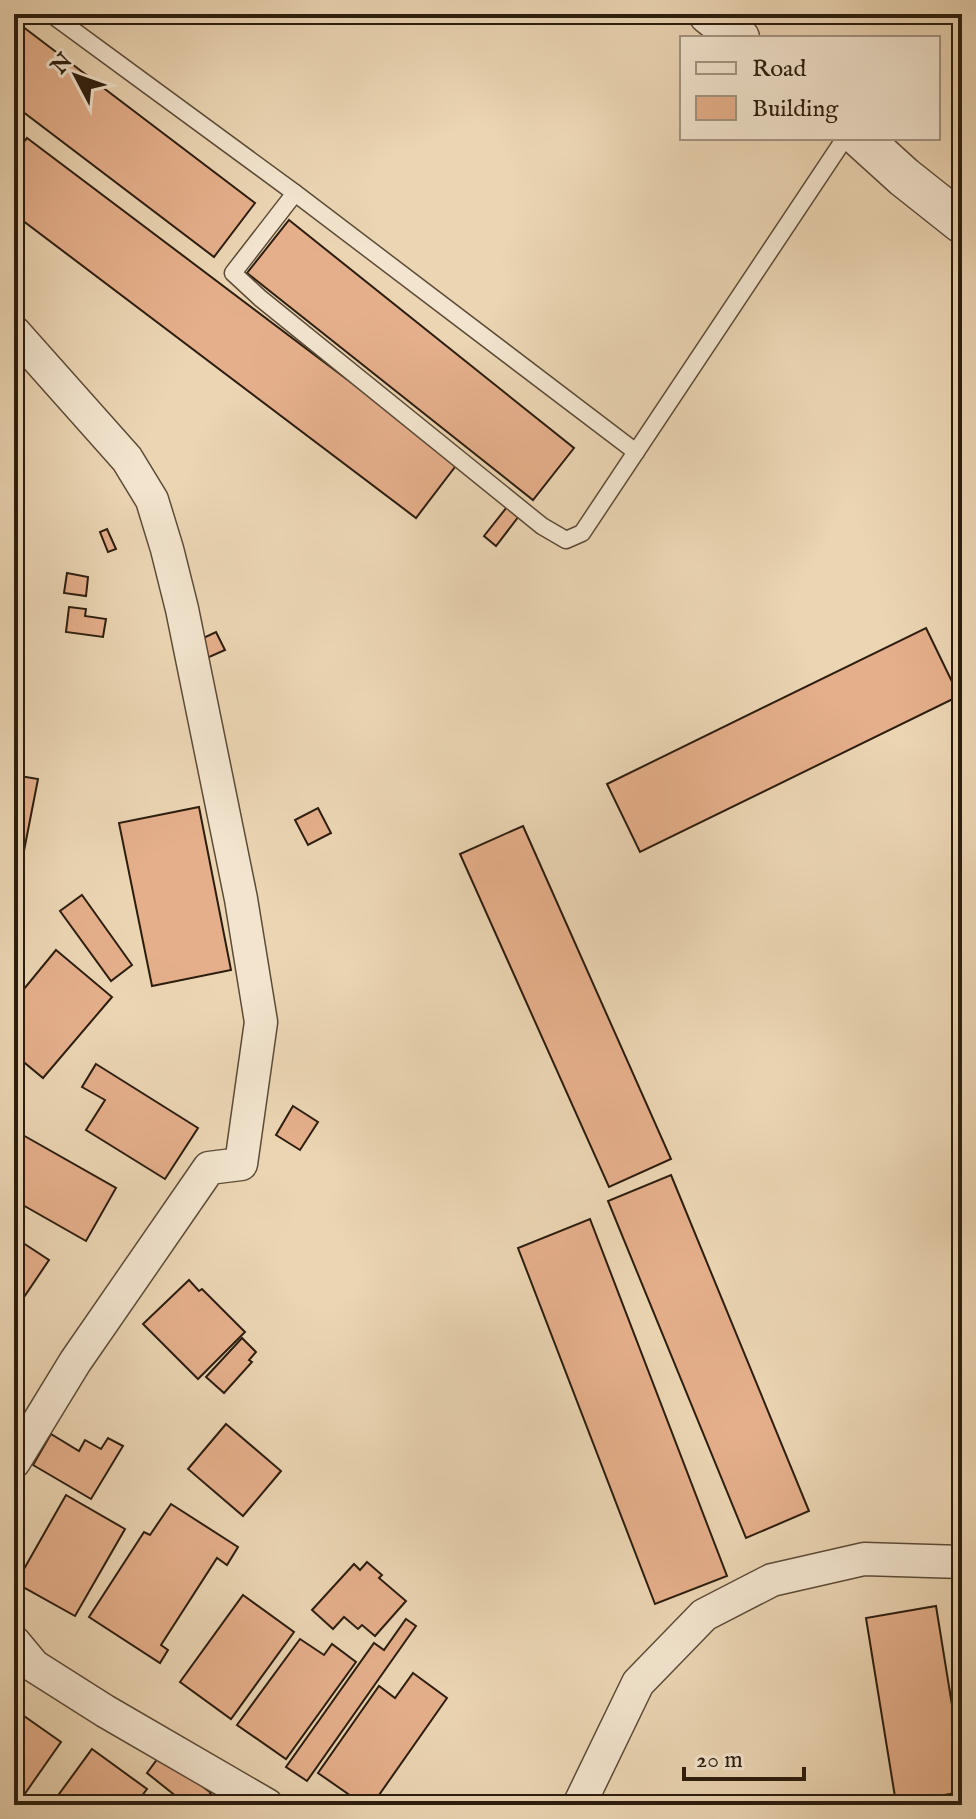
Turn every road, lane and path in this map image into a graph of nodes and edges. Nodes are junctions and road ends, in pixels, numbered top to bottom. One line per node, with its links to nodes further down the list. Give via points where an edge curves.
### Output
1 (51, 14): 6 (lane)
2 (709, 14): 3 (street)
3 (736, 36)
4 (844, 140): 9 (lane)
5 (863, 140): 7 (street)
6 (295, 193): 9 (lane); 9 (lane, via 233,273 542,526 566,540 582,533)
7 (962, 223)
8 (14, 332): 10 (street, via 127,459 152,500 182,609 261,1022 241,1164 209,1168 75,1362)
9 (636, 452)
10 (14, 1462)
11 (962, 1562): 14 (street, via 864,1559 772,1580 704,1615 638,1683)
12 (14, 1642): 13 (street, via 34,1666)
13 (267, 1805)
14 (579, 1805)

